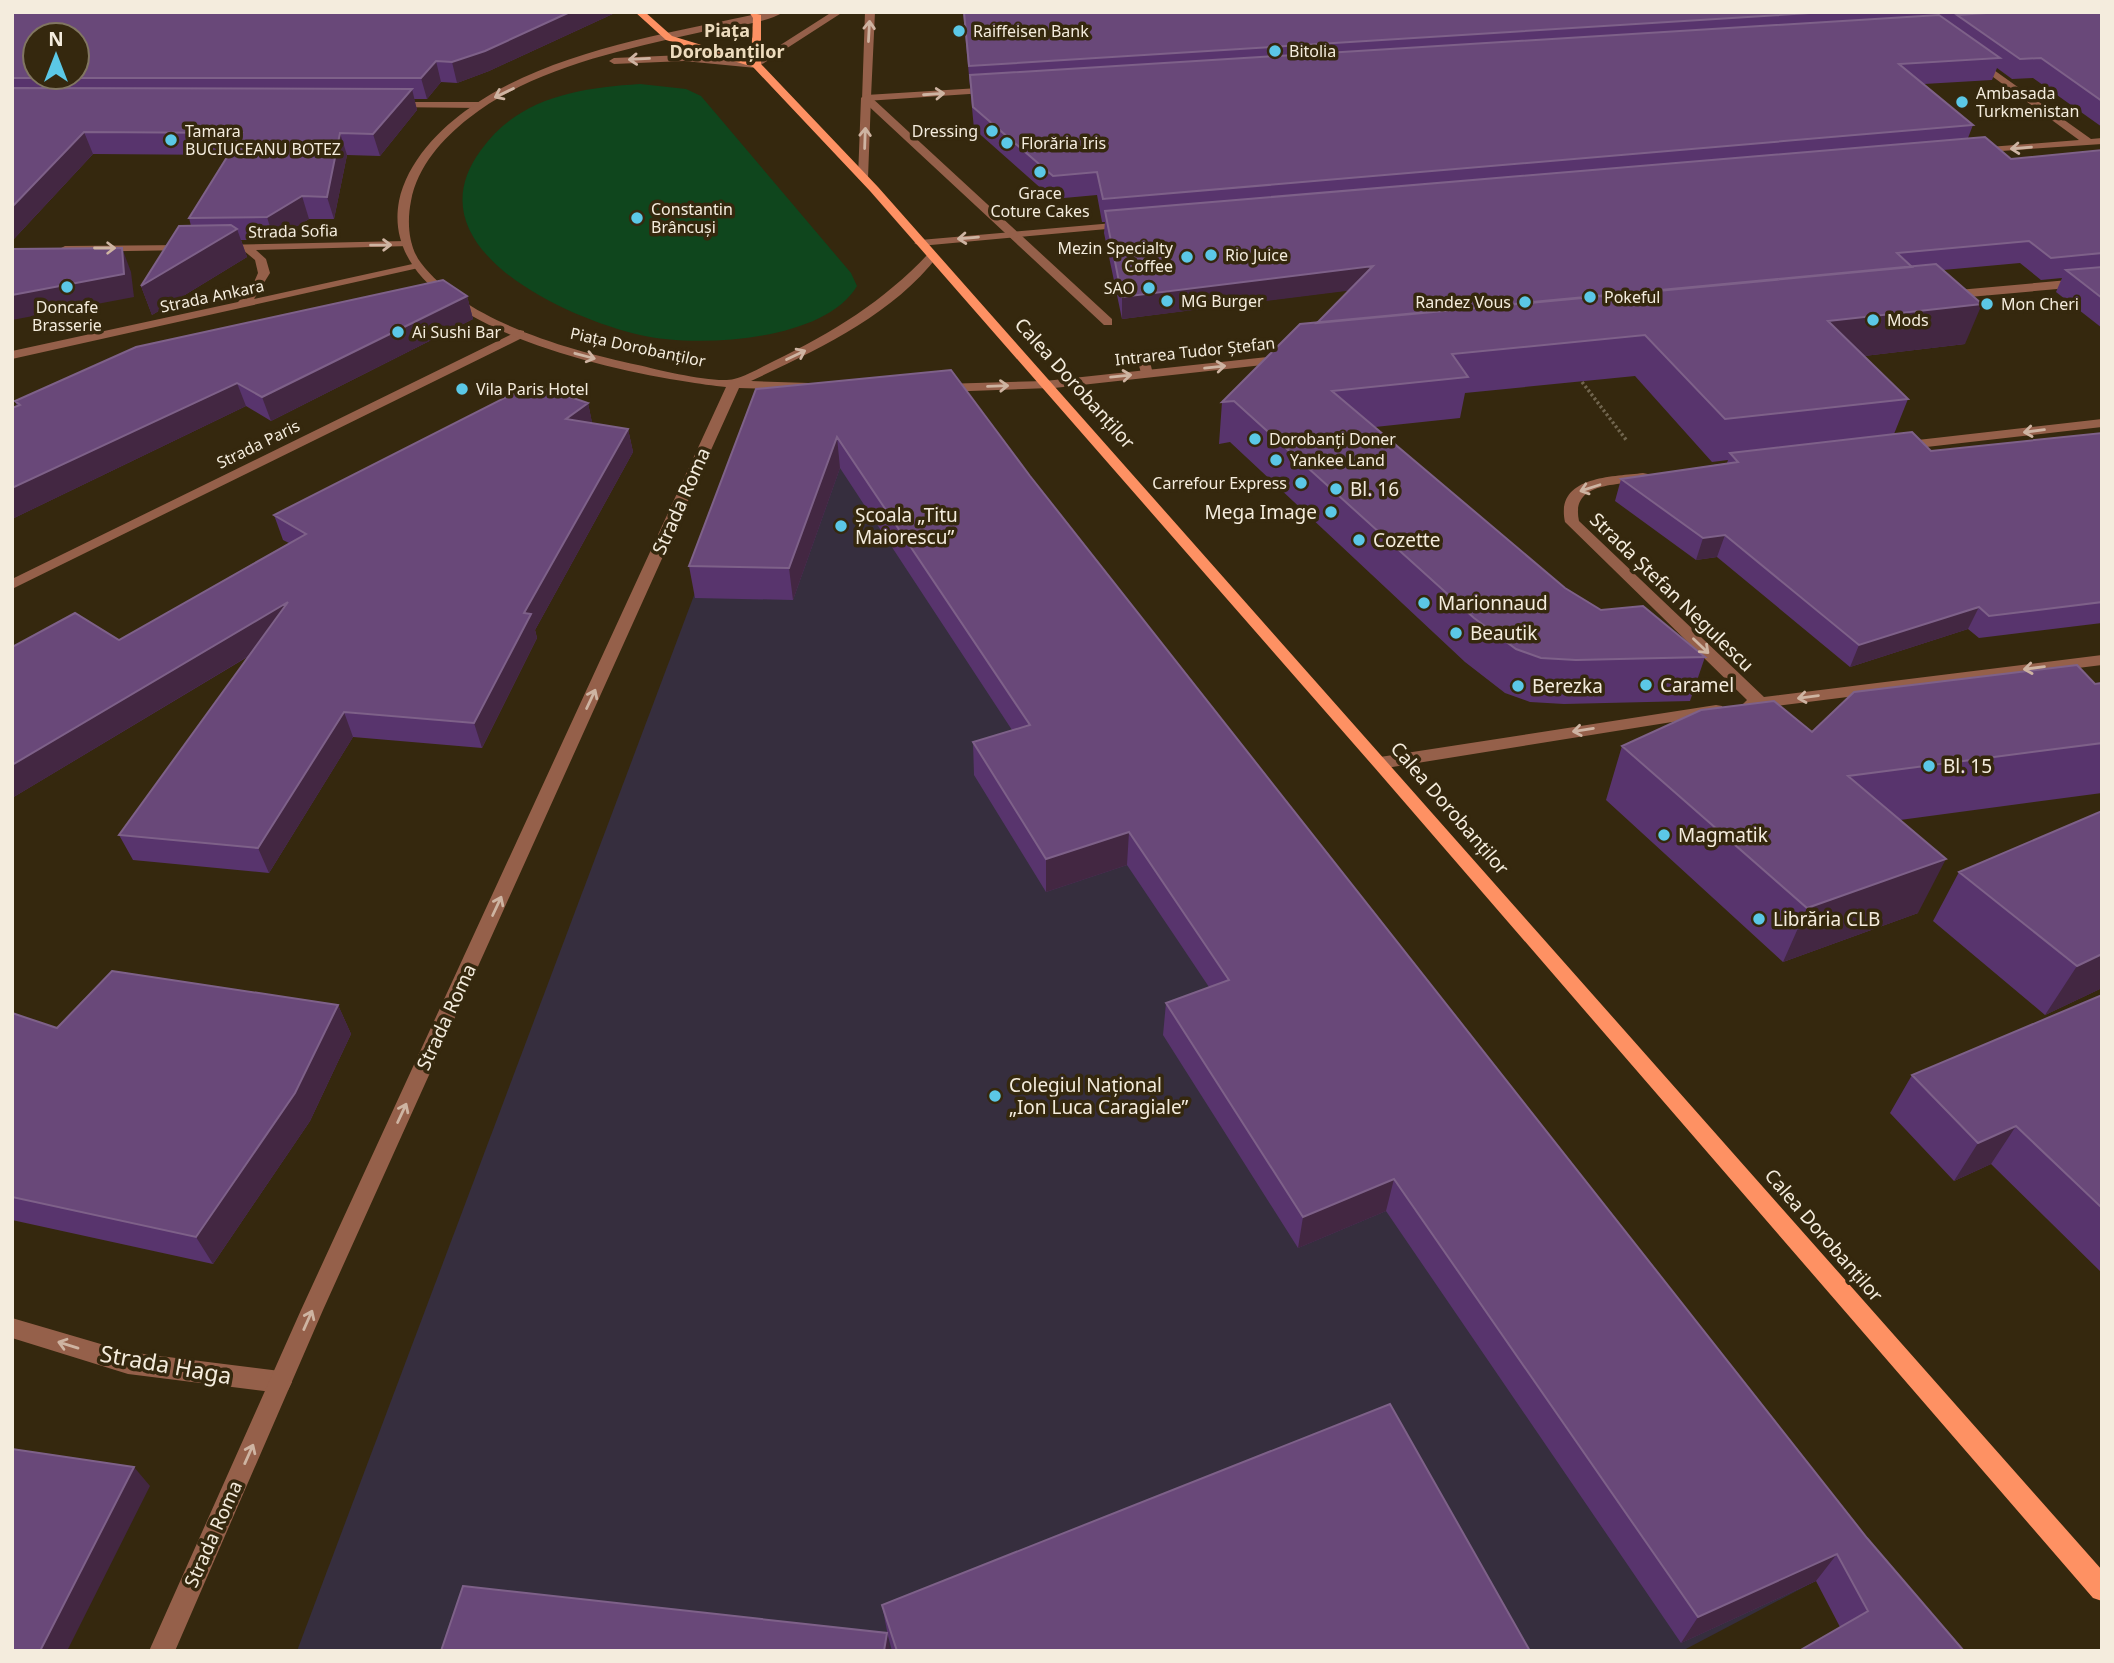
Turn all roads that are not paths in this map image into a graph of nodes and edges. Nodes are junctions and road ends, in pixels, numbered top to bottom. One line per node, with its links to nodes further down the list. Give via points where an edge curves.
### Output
1 (639, 12): 6 (main road, Calea Dorobanților)
2 (780, 12): 5 (street, Piața Dorobanților)
3 (839, 12): 8 (street)
4 (870, 12): 11 (street, one-way to 4)
5 (756, 15): 6 (street, Piața Dorobanților); 8 (main road)
6 (668, 38): 8 (main road, Calea Dorobanților); 9 (street, Piața Dorobanților)
7 (1967, 54): 15 (street)
8 (756, 65): 9 (street, one-way to 9, via 655,58); 17 (main road, Calea Dorobanților)
9 (567, 67): 13 (street, Piața Dorobanților, one-way to 13)
10 (1007, 89): 11 (street, one-way to 10)
11 (866, 98): 17 (street, one-way to 11); 19 (street)
12 (383, 105): 13 (street)
13 (479, 105): 21 (street, Piața Dorobanților, via 440,139 416,174 404,203)
14 (2102, 141): 15 (street)
15 (2089, 142): 16 (street, one-way to 16)
16 (1964, 152)
17 (863, 178): 20 (main road, Calea Dorobanților)
18 (1137, 224): 19 (street)
19 (1016, 234): 20 (street, one-way to 20); 29 (street)
20 (920, 243): 24 (main road, Calea Dorobanților)
21 (406, 244): 22 (street, Strada Sofia, one-way to 21); 25 (street, Piața Dorobanților)
22 (246, 247): 23 (street, Strada Sofia, one-way to 22); 28 (street, via 260,259 264,273)
23 (54, 249)
24 (932, 256): 35 (street, one-way to 24, via 801,353 873,311 908,285); 36 (main road, Calea Dorobanților)
25 (417, 267): 28 (street, Strada Ankara); 30 (street, Piața Dorobanților, via 453,297)
26 (2102, 281): 27 (street)
27 (1935, 296)
28 (241, 306): 31 (street, Strada Ankara)
29 (1108, 322)
30 (520, 334): 35 (street, Piața Dorobanților, one-way to 35, via 580,355); 42 (street, Strada Paris)
31 (12, 355)
32 (1143, 358): 34 (street)
33 (1303, 358): 34 (street, Intrarea Tudor Ștefan, one-way to 33)
34 (1147, 373): 36 (street, Intrarea Tudor Ștefan, one-way to 34)
35 (734, 384): 37 (street, Piața Dorobanților); 47 (street, Strada Roma, one-way to 35)
36 (1045, 385): 38 (street, one-way to 36); 45 (main road, Calea Dorobanților)
37 (829, 388)
38 (929, 388)
39 (2102, 423): 40 (street, one-way to 40)
40 (1884, 448)
41 (1653, 475): 44 (street, Strada Ștefan Negulescu, one-way to 44, via 1577,492 1568,501 1572,522)
42 (12, 585)
43 (2102, 660): 44 (street, one-way to 44)
44 (1760, 703): 45 (street, one-way to 45)
45 (1380, 763): 48 (main road, Calea Dorobanților)
46 (12, 1328): 47 (street, Strada Haga, one-way to 46, via 128,1363)
47 (280, 1382): 49 (street, Strada Roma, one-way to 47)
48 (2102, 1589)
49 (162, 1651)

